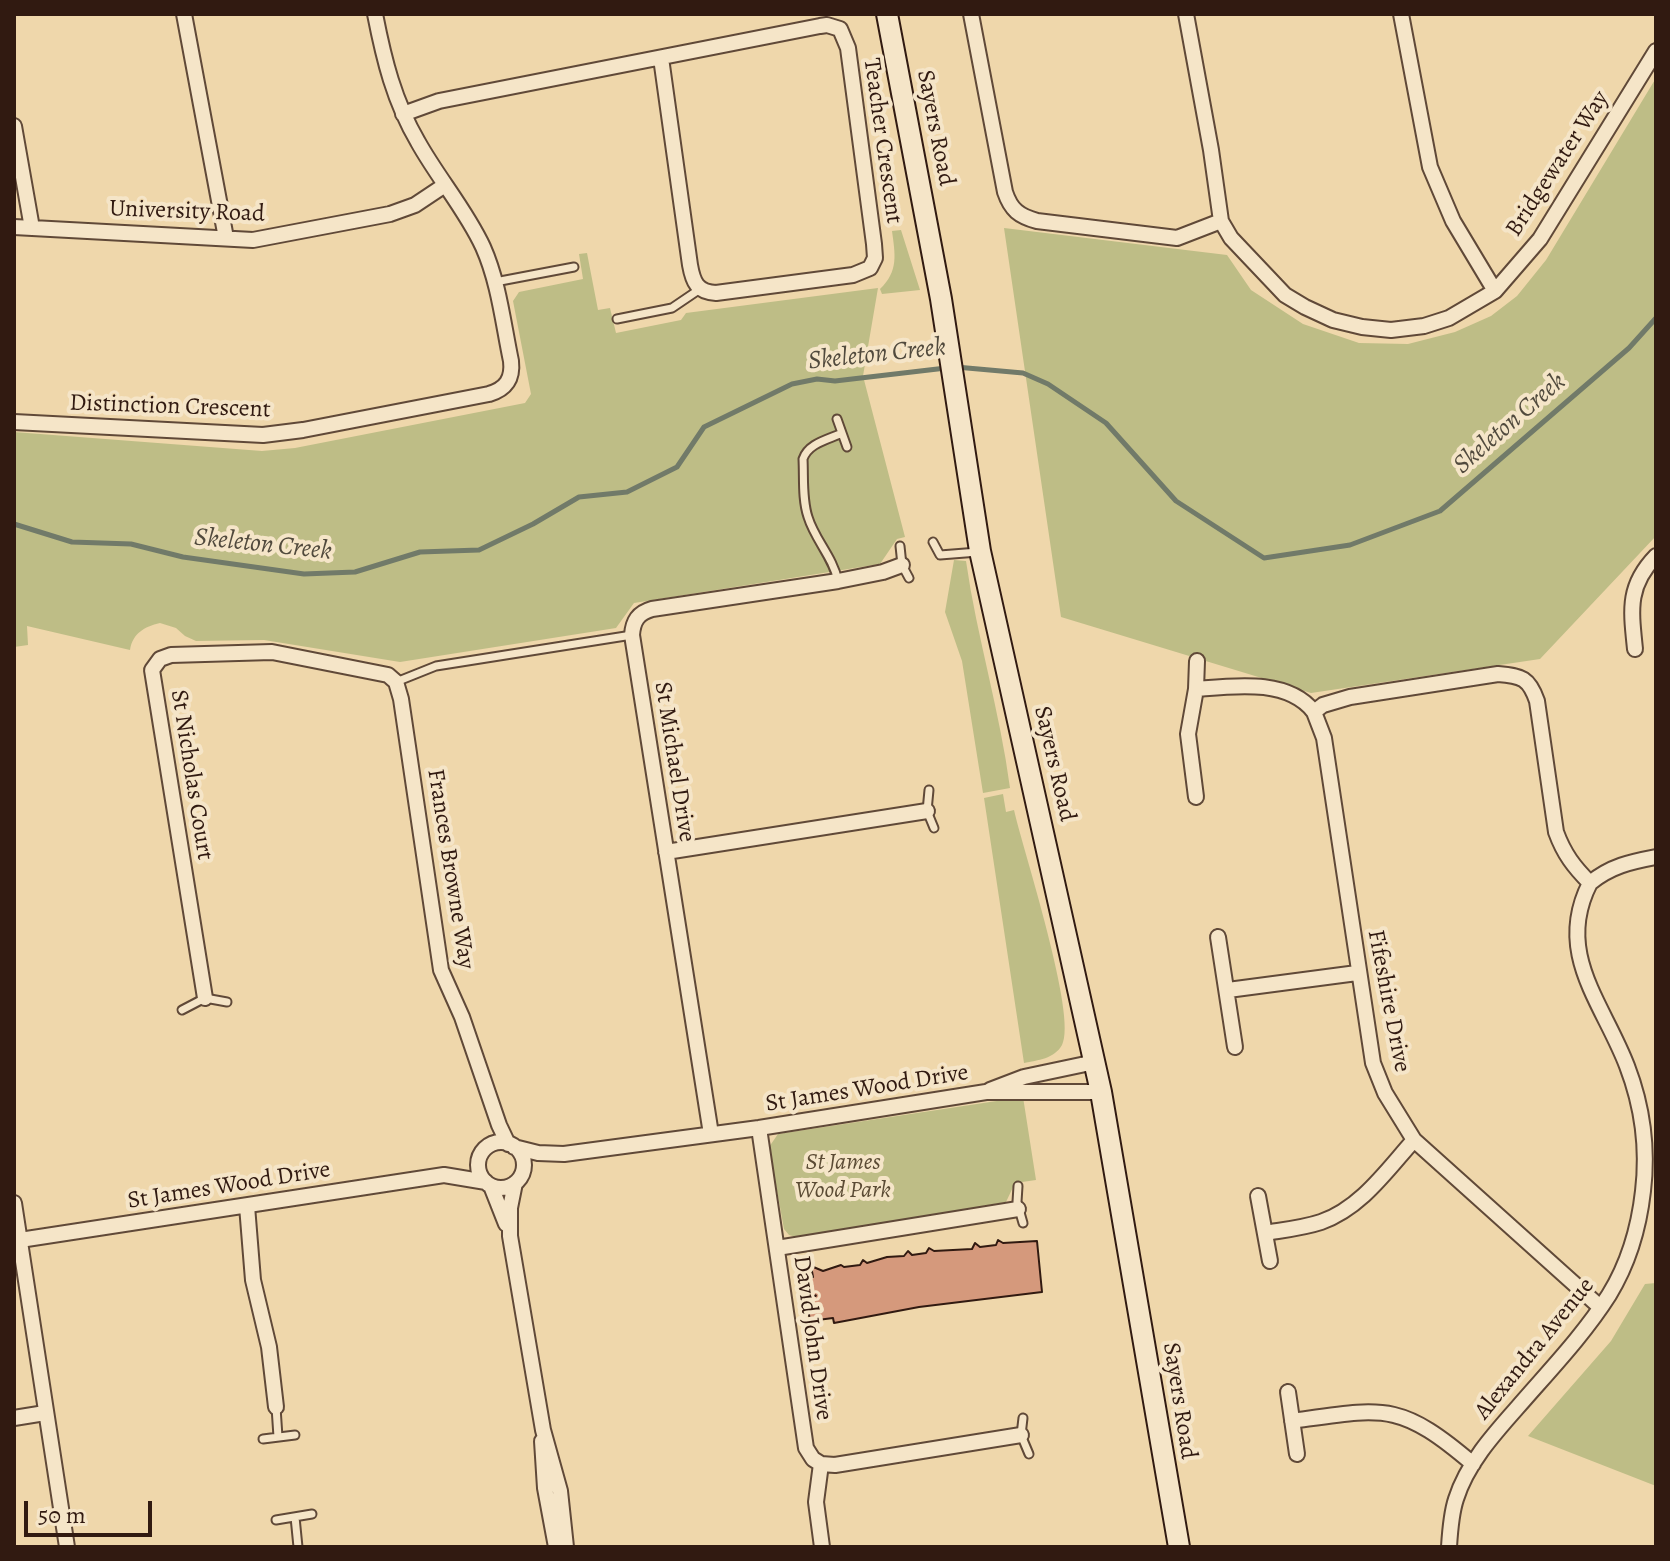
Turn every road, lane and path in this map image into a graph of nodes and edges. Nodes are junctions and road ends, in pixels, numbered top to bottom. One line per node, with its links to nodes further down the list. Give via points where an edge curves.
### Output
1 (184, 14): 15 (street)
2 (375, 14): 9 (street)
3 (887, 14): 27 (main road, Sayers Road, via 941,299)
4 (971, 14): 12 (street, via 1005,192 1018,215 1177,238)
5 (1186, 14): 12 (street, Bridgewater Way)
6 (1401, 14): 19 (street, via 1430,167 1453,221)
7 (1656, 51): 19 (street, Bridgewater Way, via 1540,239)
8 (661, 58): 9 (street, Teacher Crescent, via 439,101); 18 (street, via 690,265); 18 (street, Teacher Crescent, via 827,25 840,29 848,48 873,264 853,275 716,293)
9 (403, 114): 11 (street)
10 (14, 126): 14 (street)
11 (445, 185): 15 (street, University Road, via 390,214 265,238); 17 (street, via 476,232)
12 (1221, 221): 19 (street, Bridgewater Way, via 1285,295 1333,320 1391,330 1424,326)
13 (14, 227): 14 (street, University Road)
14 (32, 228): 15 (street, University Road)
15 (226, 238)
16 (574, 267): 17 (lane)
17 (495, 282): 22 (street, Distinction Crescent, via 512,370 498,392 282,433)
18 (700, 289): 20 (lane, via 672,308)
19 (1495, 291)
20 (617, 319)
21 (837, 419): 23 (lane)
22 (14, 422)
23 (840, 434): 24 (lane); 30 (lane, via 813,446 803,459 807,516)
24 (847, 447)
25 (933, 542): 27 (lane, via 940,555)
26 (900, 546): 29 (lane)
27 (980, 551): 51 (main road, Sayers Road)
28 (1656, 556): 32 (street, via 1632,597)
29 (906, 571): 30 (street)
30 (838, 581): 31 (street, via 652,609 636,619)
31 (632, 635): 34 (lane, via 436,666); 41 (street, St Michael Drive)
32 (1635, 649)
33 (1197, 661): 35 (street)
34 (396, 682): 47 (street, St Nicholas Court, via 388,675 272,652 171,655 152,670); 54 (street, Frances Browne Way, via 441,970)
35 (1196, 689): 36 (street, via 1243,685 1277,690); 38 (street, via 1188,734)
36 (1314, 712): 43 (street, via 1350,697 1498,674 1523,678 1537,701 1556,832 1572,866); 45 (street, Fifeshire Drive, via 1324,738)
37 (929, 790): 39 (lane)
38 (1196, 797)
39 (927, 811): 40 (lane); 41 (street)
40 (934, 828)
41 (666, 852): 56 (street, St Michael Drive)
42 (1656, 857): 43 (street, via 1625,862)
43 (1590, 883): 74 (street, Alexandra Avenue, via 1576,919 1580,955 1633,1084 1645,1151 1643,1194 1631,1248)
44 (1218, 937): 46 (street)
45 (1357, 973): 46 (street); 57 (street, Fifeshire Drive, via 1373,1063)
46 (1228, 990): 50 (street)
47 (205, 998): 48 (lane); 49 (lane)
48 (227, 1002)
49 (182, 1010)
50 (1235, 1047)
51 (1095, 1062): 52 (street, St James Wood Drive, via 1024,1077); 53 (main road, Sayers Road)
52 (986, 1092): 53 (street, St James Wood Drive); 55 (street, St James Wood Drive)
53 (1101, 1092): 93 (main road, Sayers Road)
54 (491, 1105): 58 (street, Frances Browne Way); 59 (street, Frances Browne Way, via 492,1126)
55 (759, 1128): 56 (street, St James Wood Drive); 72 (street, David John Drive)
56 (711, 1134): 60 (street, St James Wood Drive)
57 (1414, 1140): 69 (street, via 1364,1196 1340,1214); 74 (street, Fifeshire Drive)
58 (511, 1145): 59 (street, via 496,1143); 60 (street, St James Wood Drive); 62 (street, via 524,1162)
59 (484, 1151): 61 (street, St James Wood Drive); 63 (street, via 478,1166)
60 (564, 1154): 62 (street, St James Wood Drive)
61 (444, 1175): 63 (street, St James Wood Drive); 67 (street, St James Wood Drive)
62 (517, 1181): 63 (street, via 503,1188); 70 (street)
63 (489, 1184): 70 (street)
64 (1018, 1186): 68 (lane)
65 (1258, 1196): 69 (street)
66 (14, 1206): 71 (street)
67 (247, 1206): 71 (street, St James Wood Drive); 76 (street, via 253,1280)
68 (1021, 1216): 72 (street)
69 (1265, 1233): 73 (street)
70 (510, 1236): 81 (street)
71 (20, 1240): 77 (street)
72 (777, 1248): 88 (street, David John Drive, via 806,1448)
73 (1270, 1261)
74 (1600, 1307): 89 (street, Alexandra Avenue)
75 (1288, 1392): 80 (street)
76 (276, 1407): 84 (lane)
77 (45, 1413): 78 (street); 94 (street)
78 (14, 1418)
79 (1023, 1418): 83 (lane)
80 (1292, 1421): 87 (street); 89 (street, via 1368,1411 1393,1414 1426,1428)
81 (543, 1430): 96 (street, via 545,1488); 97 (street, via 560,1491)
82 (295, 1435): 84 (lane)
83 (1021, 1435): 86 (lane); 88 (street)
84 (278, 1437): 85 (lane)
85 (263, 1439)
86 (1029, 1454)
87 (1297, 1454)
88 (821, 1464): 98 (street, via 816,1502)
89 (1473, 1464): 99 (street, Alexandra Avenue, via 1456,1498)
90 (312, 1514): 91 (lane)
91 (295, 1517): 92 (lane); 95 (lane)
92 (276, 1520)
93 (1175, 1540)
94 (67, 1547)
95 (298, 1547)
96 (556, 1547)
97 (566, 1547)
98 (822, 1547)
99 (1449, 1547)

